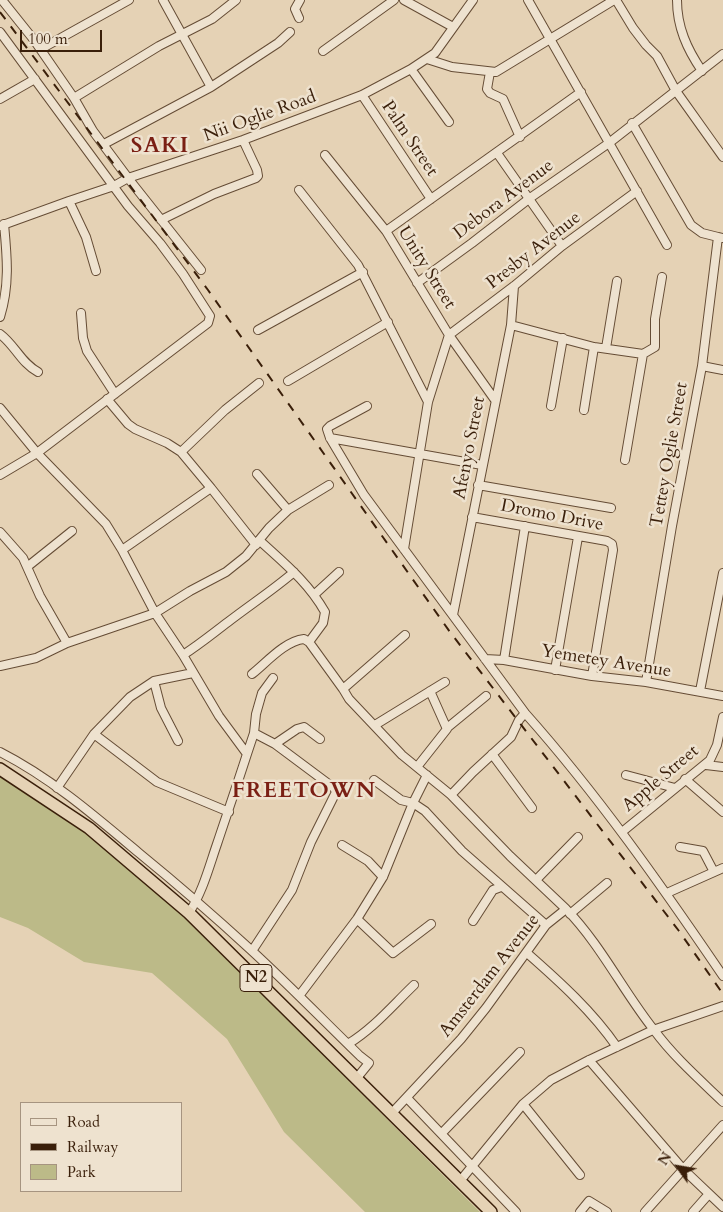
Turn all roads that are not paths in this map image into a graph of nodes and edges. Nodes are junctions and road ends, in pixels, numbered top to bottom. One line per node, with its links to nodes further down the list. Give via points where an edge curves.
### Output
1 (3, 0): 18 (street)
2 (129, 0): 18 (street)
3 (162, 0): 16 (street)
4 (236, 0): 16 (street, via 212,19)
5 (300, 0): 12 (street, via 295,9)
6 (394, 0): 19 (street)
7 (404, 0): 13 (street)
8 (473, 0): 13 (street, Nii Oglie Road)
9 (528, 0): 17 (street)
10 (615, 0): 17 (street); 27 (street, via 662,63)
11 (676, 0): 23 (street, via 677,17 685,42)
12 (299, 18)
13 (453, 28): 21 (street, Nii Oglie Road)
14 (0, 32): 25 (street)
15 (290, 32): 26 (street)
16 (183, 35): 26 (street); 30 (street)
17 (549, 39): 24 (street, via 500,70); 28 (street)
18 (41, 49): 30 (street)
19 (323, 50)
20 (723, 54): 23 (street)
21 (427, 59): 22 (street, Nii Oglie Road); 24 (street, via 452,67)
22 (411, 69): 29 (street, Nii Oglie Road); 32 (street)
23 (702, 71): 27 (street)
24 (490, 72): 34 (street, via 487,89 503,98)
25 (36, 79): 31 (street); 42 (street)
26 (211, 87): 37 (street)
27 (676, 91): 33 (street); 40 (street)
28 (581, 92): 34 (street); 36 (street)
29 (362, 95): 35 (street, Nii Oglie Road); 46 (street, Palm Street)
30 (74, 98): 37 (street)
31 (0, 99)
32 (450, 122)
33 (632, 123): 36 (street); 51 (street, via 691,225 702,233)
34 (520, 137): 38 (street)
35 (243, 140): 41 (street, Nii Oglie Road); 48 (street, via 257,170 256,178)
36 (609, 143): 44 (street); 45 (street, Debora Avenue)
37 (104, 144): 41 (street)
38 (497, 152): 45 (street); 46 (street)
39 (325, 155): 50 (street, Unity Street)
40 (723, 157)
41 (128, 178): 42 (street, Nii Oglie Road); 48 (street)
42 (114, 186): 47 (street, Nii Oglie Road); 77 (street, via 178,266 210,316 208,322)
43 (299, 190): 56 (street)
44 (637, 191): 52 (street); 53 (street, Presby Avenue)
45 (530, 198): 53 (street); 59 (street, Debora Avenue)
46 (431, 199): 50 (street)
47 (68, 200): 49 (street, Nii Oglie Road); 55 (street, via 86,238)
48 (161, 220): 54 (street)
49 (2, 225): 62 (street, via 8,274)
50 (386, 231): 59 (street, Unity Street)
51 (721, 237): 72 (street, Tettey Oglie Street)
52 (667, 245)
53 (562, 246): 60 (street, Presby Avenue)
54 (201, 270)
55 (96, 271)
56 (363, 272): 63 (street); 65 (street)
57 (662, 277): 71 (street, via 655,319 655,347)
58 (617, 281): 70 (street)
59 (417, 283): 67 (street, Unity Street)
60 (514, 286): 64 (street, Afenyo Street); 67 (street, Presby Avenue)
61 (81, 313): 77 (street, via 86,350)
62 (0, 317)
63 (388, 322): 75 (street); 80 (street)
64 (511, 325): 68 (street); 79 (street, Afenyo Street)
65 (258, 330)
66 (0, 334): 74 (street)
67 (449, 334): 79 (street, Unity Street); 80 (street)
68 (563, 338): 69 (street); 82 (street)
69 (594, 347): 70 (street); 84 (street)
70 (606, 348): 71 (street)
71 (643, 354): 89 (street)
72 (702, 366): 73 (street); 127 (street, Tettey Oglie Street)
73 (723, 370)
74 (38, 372)
75 (288, 381)
76 (259, 383): 86 (street)
77 (115, 394): 78 (street)
78 (108, 399): 86 (street, via 128,424); 87 (street)
79 (495, 400): 90 (street, Afenyo Street)
80 (428, 402): 88 (street)
81 (367, 406): 85 (street, via 330,426 327,429)
82 (551, 406)
83 (0, 408): 87 (street)
84 (584, 410)
85 (330, 438): 88 (street); 104 (street, via 355,482)
86 (181, 452): 95 (street)
87 (37, 453): 92 (street); 105 (street, via 98,514)
88 (419, 454): 90 (street); 104 (street)
89 (625, 460)
90 (482, 465): 94 (street, Afenyo Street)
91 (257, 474): 97 (street)
92 (0, 475)
93 (329, 485): 97 (street)
94 (478, 485): 96 (street); 98 (street, Afenyo Street)
95 (211, 488): 103 (street); 105 (street)
96 (611, 508)
97 (288, 510): 103 (street)
98 (472, 517): 99 (street, Dromo Drive); 112 (street, Afenyo Street)
99 (525, 526): 102 (street, Dromo Drive); 118 (street)
100 (72, 531): 106 (street)
101 (0, 532): 106 (street)
102 (578, 538): 120 (street); 123 (street, Dromo Drive, via 612,544)
103 (258, 542): 107 (street); 111 (street, via 226,572)
104 (404, 549): 112 (street)
105 (122, 550): 111 (street)
106 (28, 567): 115 (street, via 40,596)
107 (294, 572): 110 (street); 116 (street)
108 (339, 572): 110 (street)
109 (723, 573): 130 (street)
110 (315, 594): 114 (street, via 325,612 323,622)
111 (155, 613): 115 (street); 116 (street)
112 (452, 615): 117 (street)
113 (405, 635): 128 (street)
114 (309, 642): 122 (street, via 298,640); 128 (street)
115 (67, 643): 119 (street, via 36,658)
116 (183, 655): 121 (street)
117 (485, 659): 118 (street, Yemetey Avenue); 133 (street)
118 (504, 660): 120 (street, Yemetey Avenue)
119 (0, 666)
120 (555, 670): 123 (street, Yemetey Avenue)
121 (193, 673): 125 (street); 143 (street)
122 (252, 674)
123 (592, 676): 127 (street, Yemetey Avenue)
124 (274, 678): 137 (street, via 262,693)
125 (154, 681): 138 (street, via 130,696); 140 (street, via 161,708)
126 (445, 682): 129 (street)
127 (646, 682): 130 (street, Yemetey Avenue)
128 (344, 688): 135 (street, via 349,698)
129 (430, 691): 135 (street); 136 (street)
130 (700, 691): 132 (street, Yemetey Avenue)
131 (486, 696): 136 (street)
132 (723, 696)
133 (525, 713): 144 (street, via 514,734); 160 (street)
134 (723, 717): 145 (street, Apple Street, via 713,755)
135 (375, 725): 147 (street)
136 (447, 728): 147 (street)
137 (254, 733): 141 (street); 143 (street)
138 (94, 734): 153 (street); 158 (street, via 157,782)
139 (320, 739): 141 (street, via 304,727)
140 (178, 741)
141 (275, 744): 178 (street, via 336,792 292,890)
142 (0, 752): 153 (street)
143 (246, 754): 158 (street)
144 (492, 754): 155 (street); 157 (street)
145 (706, 765): 146 (street); 151 (street, Apple Street)
146 (723, 767)
147 (417, 768): 149 (street)
148 (0, 769): 173 (highway, N2, via 89,828)
149 (427, 775): 155 (street); 156 (street)
150 (626, 775): 154 (street)
151 (685, 779): 154 (street, Apple Street); 159 (street)
152 (374, 780): 156 (street, via 401,800)
153 (57, 788): 171 (street)
154 (675, 788): 160 (street, Apple Street)
155 (451, 795): 167 (street)
156 (413, 802): 166 (street); 169 (street)
157 (532, 808)
158 (229, 812): 171 (street)
159 (723, 812)
160 (622, 832): 170 (street)
161 (578, 837): 167 (street)
162 (342, 846): 166 (street, via 368,861)
163 (680, 847): 165 (street, via 703,850)
164 (723, 868): 165 (street)
165 (714, 872): 170 (street)
166 (383, 877): 174 (street)
167 (536, 880): 172 (street)
168 (607, 883): 172 (street, Amsterdam Avenue)
169 (501, 887): 175 (street, via 492,890); 177 (street)
170 (667, 893): 180 (street)
171 (197, 901): 173 (street); 178 (street)
172 (568, 911): 177 (street, Amsterdam Avenue); 184 (street, via 590,937)
173 (189, 913): 189 (highway, N2)
174 (357, 919): 176 (street, via 393,952); 182 (street)
175 (472, 921)
176 (431, 924)
177 (546, 925): 179 (street, Amsterdam Avenue)
178 (252, 951): 182 (street)
179 (526, 953): 186 (street, via 573,994); 190 (street, Amsterdam Avenue, via 461,1039)
180 (723, 976)
181 (414, 985): 185 (street, via 387,1014)
182 (299, 996): 185 (street)
183 (723, 1006): 184 (street)
184 (653, 1030): 186 (street); 191 (street)
185 (348, 1044): 189 (street, via 369,1063)
186 (617, 1047): 188 (street)
187 (520, 1052): 195 (street)
188 (589, 1060): 192 (street, via 551,1080); 197 (street)
189 (356, 1079): 193 (highway, N2)
190 (407, 1098): 193 (street, Amsterdam Avenue); 195 (street)
191 (723, 1102)
192 (523, 1104): 196 (street); 198 (street)
193 (392, 1113): 199 (highway, N2)
194 (723, 1125): 197 (street)
195 (442, 1133): 196 (street)
196 (472, 1166): 199 (street); 203 (street)
197 (683, 1169): 200 (street); 206 (street)
198 (580, 1175)
199 (460, 1180): 202 (highway, N2)
200 (708, 1195): 201 (street); 207 (street)
201 (723, 1207)
202 (491, 1212)
203 (516, 1212)
204 (580, 1212): 205 (street, via 590,1201)
205 (607, 1212)
206 (645, 1212)
207 (693, 1212)

